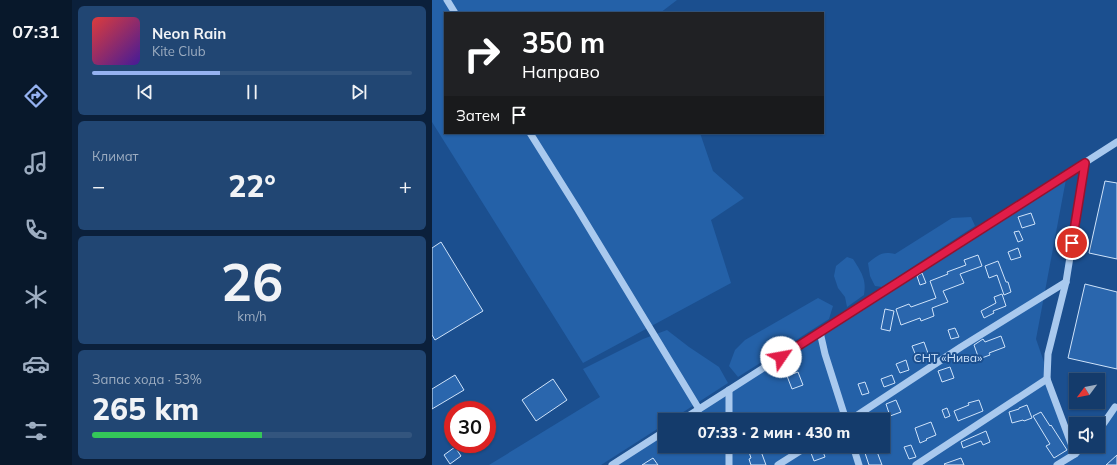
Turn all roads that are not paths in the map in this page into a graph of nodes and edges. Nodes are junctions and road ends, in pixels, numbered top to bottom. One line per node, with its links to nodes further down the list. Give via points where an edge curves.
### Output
1 (447, 0): 2 (street)
2 (454, 12)
3 (531, 134): 11 (street)
4 (1117, 142): 5 (street)
5 (1085, 163): 6 (street); 7 (street)
6 (1066, 282): 8 (street, via 1048,354); 15 (street)
7 (820, 332): 9 (street); 14 (street)
8 (1047, 380): 21 (street); 26 (street)
9 (729, 390): 11 (street); 13 (street)
10 (1115, 407): 16 (street)
11 (699, 409): 12 (street)
12 (693, 413)
13 (729, 413)
14 (844, 413)
15 (861, 413)
16 (1105, 422)
17 (658, 435): 22 (street)
18 (729, 453): 23 (street)
19 (797, 453): 24 (street)
20 (856, 453): 25 (street)
21 (1075, 454): 27 (street)
22 (612, 465)
23 (729, 465)
24 (778, 465)
25 (859, 465)
26 (916, 465)
27 (1057, 465)

